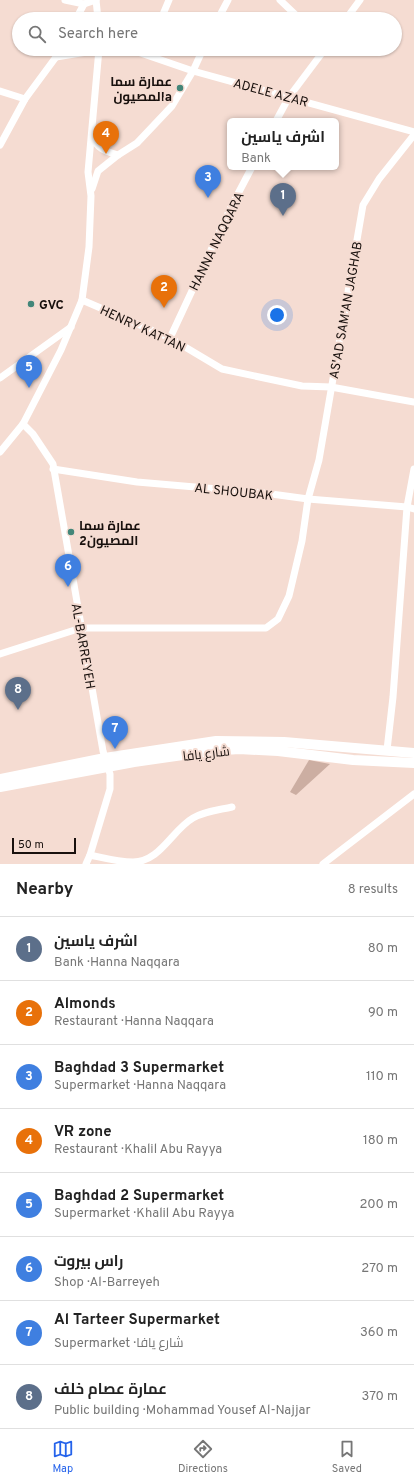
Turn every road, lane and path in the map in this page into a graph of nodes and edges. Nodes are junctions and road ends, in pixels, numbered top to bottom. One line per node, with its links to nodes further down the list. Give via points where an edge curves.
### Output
1 (65, 0): 7 (street)
2 (96, 0): 7 (street); 9 (street)
3 (170, 0): 10 (street)
4 (228, 0): 11 (street)
5 (280, 0): 12 (street)
6 (360, 0): 13 (street)
7 (84, 4): 8 (street)
8 (80, 12)
9 (97, 12)
10 (164, 12)
11 (222, 12)
12 (293, 12)
13 (351, 12)
14 (61, 56): 19 (street)
15 (98, 56): 26 (street)
16 (157, 56): 20 (street, ADELE AZAR)
17 (200, 56): 20 (street)
18 (320, 56): 22 (street)
19 (56, 57): 23 (street)
20 (193, 71): 22 (street, ADELE AZAR); 29 (street, via 172,106 137,143)
21 (0, 91): 23 (street)
22 (289, 97): 24 (street); 25 (street, ADELE AZAR)
23 (25, 99): 28 (street)
24 (278, 118)
25 (414, 132)
26 (91, 134): 29 (street, via 96,144 104,151); 31 (street, via 88,172)
27 (414, 136): 36 (street, AS'AD SAM'AN JAGHAB, via 379,179 363,205)
28 (0, 145)
29 (118, 155): 31 (street, via 98,171)
30 (250, 170): 34 (street, HANNA NAQQARA)
31 (91, 192): 32 (street, via 89,247)
32 (82, 300): 33 (street); 34 (street, HENRY KATTAN)
33 (71, 327): 35 (street); 38 (street)
34 (170, 338): 36 (street, HENRY KATTAN, via 222,369 302,386)
35 (0, 378)
36 (331, 387): 37 (street, HENRY KATTAN); 42 (street, AS'AD SAM'AN JAGHAB, via 319,460)
37 (414, 402)
38 (23, 424): 39 (street); 40 (street, AL-BARREYEH, via 34,434)
39 (0, 452)
40 (54, 469): 42 (street, AL SHOUBAK, via 137,482); 44 (street, AL-BARREYEH)
41 (414, 469): 43 (street)
42 (308, 499): 43 (street, AL SHOUBAK); 44 (street, AS'AD SAM'AN JAGHAB, via 290,596 278,619 266,628)
43 (410, 508): 46 (street)
44 (81, 628): 45 (street, AS'AD SAM'AN JAGHAB); 49 (street, AL-BARREYEH)
45 (0, 654)
46 (387, 750): 47 (main road, شارع يافا); 49 (main road, شارع يافا, via 284,742 216,741)
47 (414, 753)
48 (414, 762): 49 (main road, شارع يافا, via 353,760 239,749)
49 (106, 763): 50 (main road, شارع يافا); 51 (main road, شارع يافا); 54 (street, AL-BARREYEH, via 110,774 110,789)
50 (0, 779)
51 (0, 787)
52 (414, 794): 56 (street)
53 (232, 807): 54 (street, via 192,818 166,844 143,860 134,862)
54 (90, 855): 55 (street, AL-BARREYEH)
55 (86, 864)
56 (323, 864)

